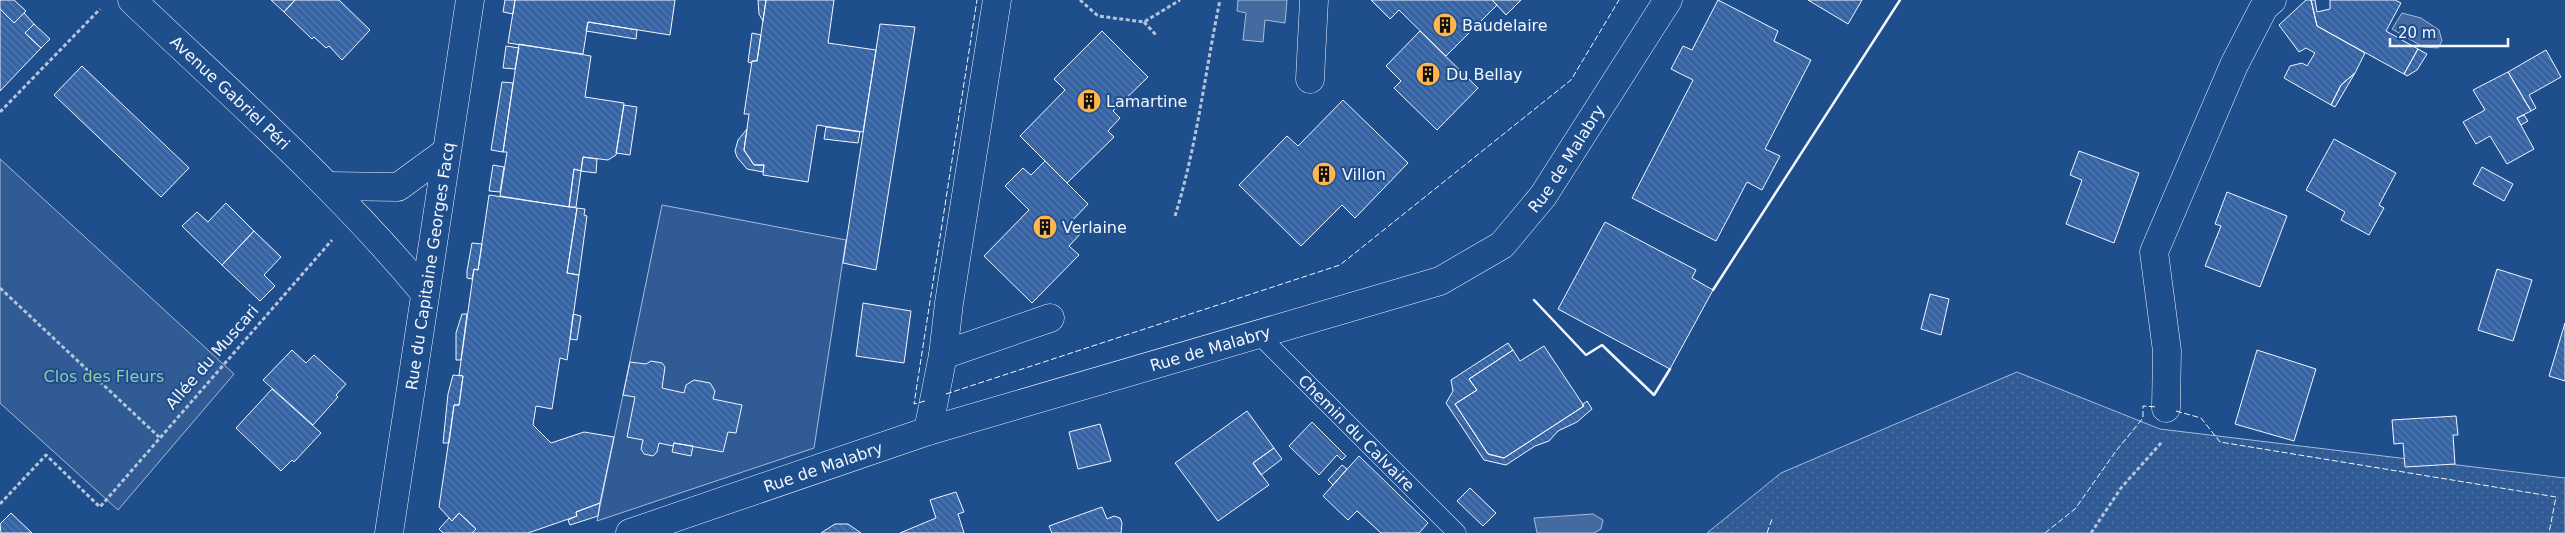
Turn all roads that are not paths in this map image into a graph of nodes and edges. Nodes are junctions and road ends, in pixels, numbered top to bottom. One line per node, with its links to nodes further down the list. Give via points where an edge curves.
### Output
1 (470, 0): 8 (street, Rue du Capitaine Georges Facq)
2 (997, 0): 13 (street)
3 (1314, 0): 7 (street)
4 (1668, 0): 12 (street, Rue de Malabry, via 1543,196 1502,245 1440,281)
5 (2272, 0): 14 (street, via 2264,7 2234,65 2154,252 2167,351)
6 (120, 1): 9 (street, Avenue Gabriel Péri)
7 (1310, 79)
8 (446, 152): 9 (street, via 398,187); 10 (street, Rue du Capitaine Georges Facq)
9 (328, 186): 10 (street, Avenue Gabriel Péri, via 388,248)
10 (424, 292): 16 (street, Rue du Capitaine Georges Facq)
11 (1050, 318): 13 (street)
12 (1257, 333): 15 (street, Rue de Malabry); 18 (lane, Chemin du Calvaire)
13 (943, 355): 15 (street)
14 (2166, 408)
15 (928, 432): 17 (street, Rue de Malabry)
16 (389, 533)
17 (630, 533)
18 (1457, 533)

